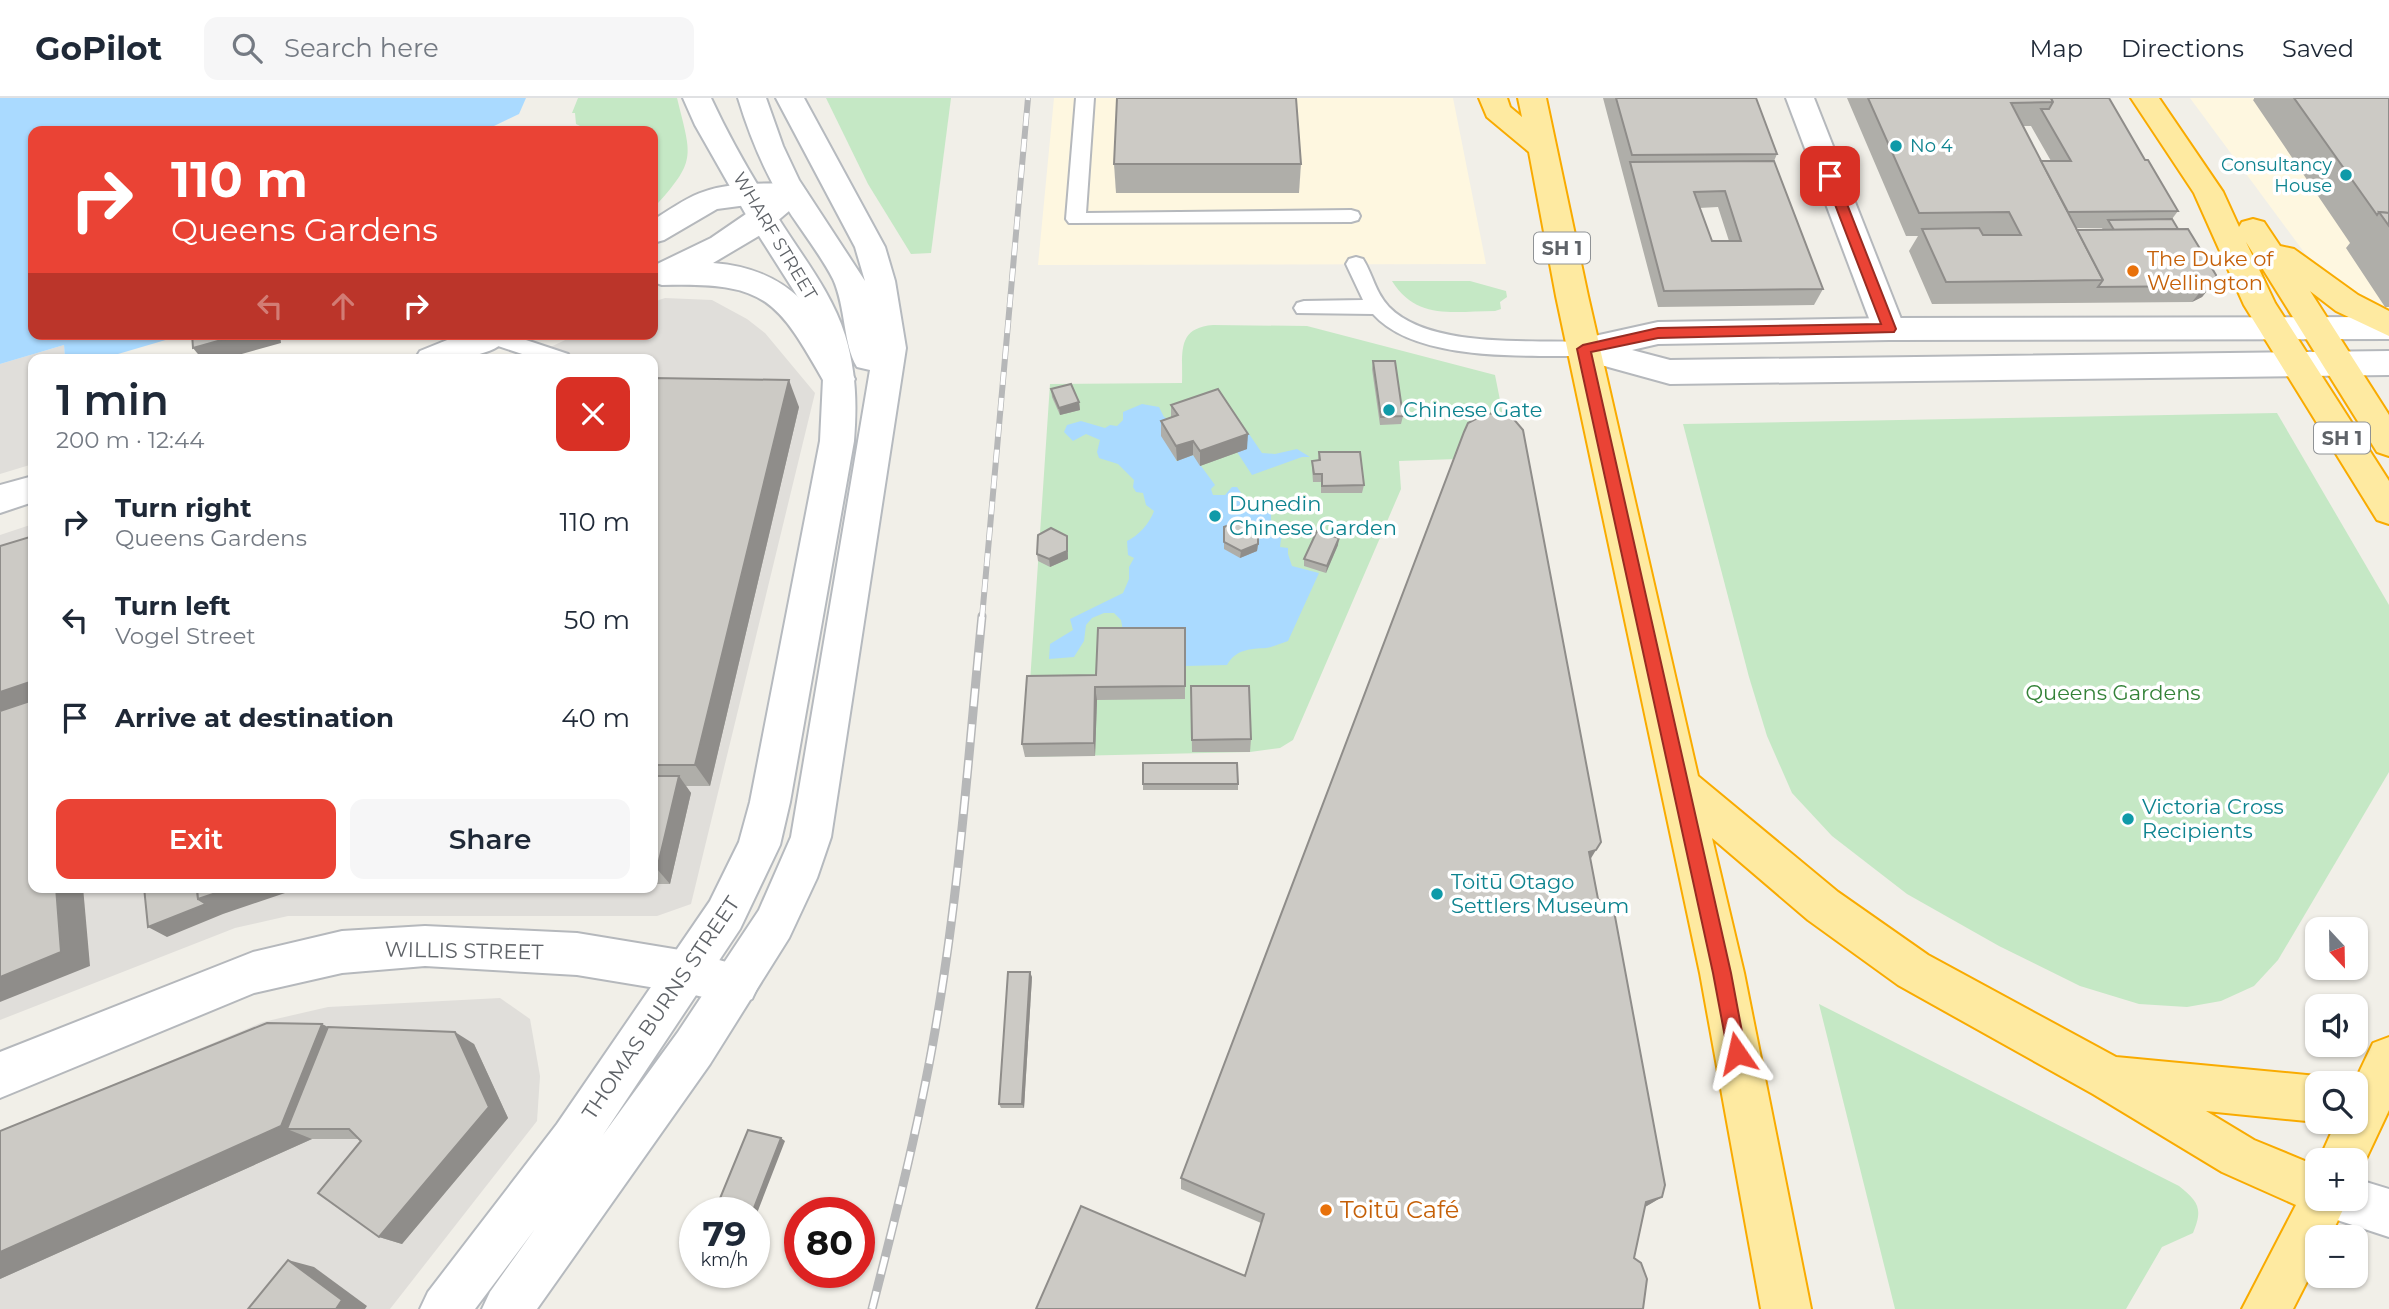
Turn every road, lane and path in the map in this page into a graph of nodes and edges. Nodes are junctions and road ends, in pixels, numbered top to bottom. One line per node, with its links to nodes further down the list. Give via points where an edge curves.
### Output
1 (697, 98): 11 (street, WHARF STREET)
2 (724, 98): 11 (street)
3 (752, 98): 13 (street)
4 (790, 98): 37 (street, via 870,247 880,281 890,348)
5 (1085, 98): 15 (lane, via 1076,219)
6 (1493, 98): 10 (highway, via 1497,111)
7 (1532, 98): 10 (highway, SH 1)
8 (1800, 98): 26 (street)
9 (2145, 98): 12 (highway, SH 1)
10 (1541, 148): 30 (highway, SH 1)
11 (730, 162): 14 (street, WHARF STREET); 16 (street)
12 (2208, 192): 18 (highway); 25 (highway, SH 1)
13 (792, 193): 14 (street); 37 (street, via 834,252 850,284 862,319)
14 (757, 207): 17 (street, via 709,200); 20 (street, via 732,241); 36 (street, WHARF STREET, via 816,301)
15 (1351, 216)
16 (658, 226)
17 (658, 227)
18 (2253, 229): 24 (highway, via 2298,270); 27 (highway)
19 (1356, 264): 22 (lane, via 1361,283)
20 (658, 276)
21 (658, 276): 36 (street, via 729,273 764,284 789,303)
22 (1377, 307): 23 (lane); 30 (lane, via 1399,325 1436,338)
23 (1304, 308)
24 (2389, 327): 27 (street)
25 (2273, 328): 26 (street); 27 (street); 35 (highway, SH 1)
26 (1889, 329): 30 (street, via 1658,333)
27 (2318, 329): 34 (highway)
28 (480, 340): 31 (street)
29 (507, 340): 32 (lane)
30 (1583, 349): 35 (street, via 1670,372); 42 (highway, SH 1)
31 (444, 354)
32 (547, 354)
33 (2389, 363): 34 (street)
34 (2341, 364): 35 (street); 38 (highway)
35 (2295, 365): 41 (highway, SH 1)
36 (839, 379): 43 (street, THOMAS BURNS STREET, via 837,441 767,813 742,885)
37 (877, 424): 44 (street, via 811,837 774,924)
38 (2389, 443)
39 (28, 491): 40 (street)
40 (0, 499)
41 (2389, 510)
42 (1681, 786): 47 (highway, via 1823,906 1913,970); 57 (highway, SH 1)
43 (686, 972): 44 (street, WILLIS STREET); 46 (street, WILLIS STREET, via 577,954 425,946 342,952 253,973); 55 (street, THOMAS BURNS STREET, via 573,1140)
44 (737, 984): 56 (street)
45 (2389, 1059): 49 (highway)
46 (0, 1074)
47 (2109, 1078): 48 (highway); 51 (highway, via 2238,1156)
48 (2305, 1098)
49 (2371, 1104): 50 (highway)
50 (2348, 1148)
51 (2305, 1185)
52 (2368, 1207): 54 (street)
53 (2318, 1211): 58 (highway)
54 (2389, 1213)
55 (445, 1309)
56 (507, 1309)
57 (1786, 1309)
58 (2267, 1309)

